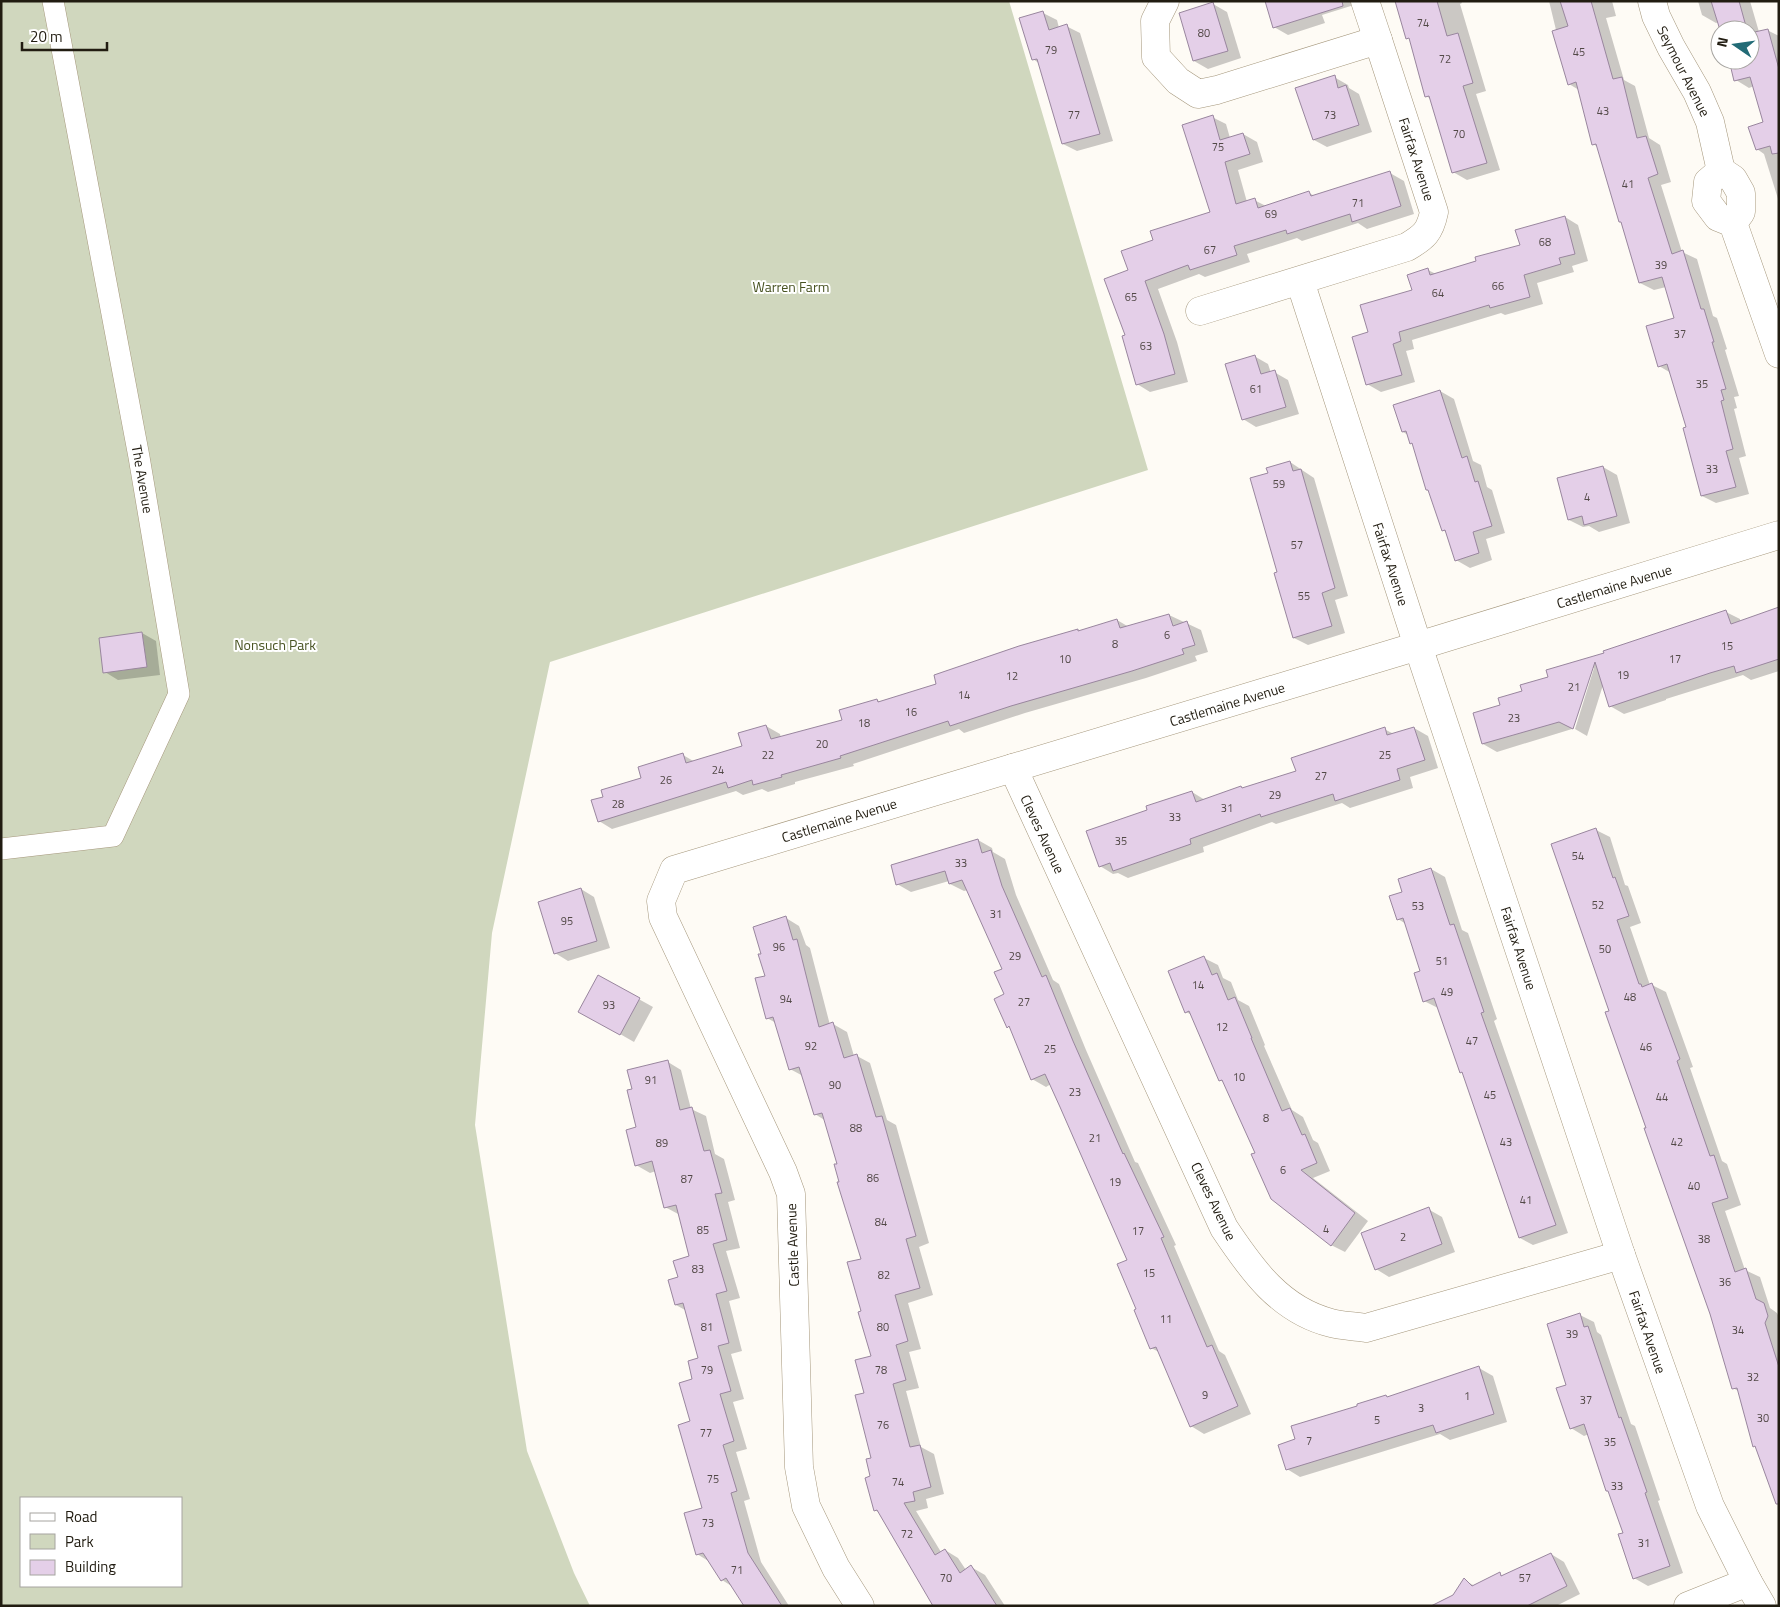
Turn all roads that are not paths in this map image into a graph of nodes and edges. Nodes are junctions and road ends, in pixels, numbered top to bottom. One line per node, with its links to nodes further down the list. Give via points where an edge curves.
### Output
1 (53, 1): 12 (street, The Avenue, via 139,457 179,694 112,836)
2 (1165, 1): 5 (street, via 1155,21 1156,57 1178,81 1198,94)
3 (1364, 1): 5 (street, Fairfax Avenue)
4 (1652, 1): 8 (street, Seymour Avenue, via 1656,16 1710,122 1721,171 1708,182 1706,201 1718,217 1733,223)
5 (1378, 40): 6 (street, Fairfax Avenue, via 1434,212 1431,227 1422,238 1407,247)
6 (1300, 281): 7 (street, Fairfax Avenue); 10 (street, Fairfax Avenue)
7 (1200, 312)
8 (1779, 354)
9 (1779, 535): 10 (street, Castlemaine Avenue)
10 (1418, 646): 11 (street, Castlemaine Avenue); 14 (street, Fairfax Avenue)
11 (1014, 768): 13 (street, Castlemaine Avenue); 14 (street, Cleves Avenue, via 1224,1228 1249,1266 1275,1293 1304,1314 1331,1323 1366,1328)
12 (1, 849)
13 (674, 870): 16 (street, Castle Avenue, via 661,901 663,917 791,1194 799,1467 806,1506 836,1568)
14 (1622, 1255): 15 (street, Fairfax Avenue, via 1710,1506)
15 (1748, 1582): 17 (street); 18 (street, Fairfax Avenue)
16 (860, 1606)
17 (1688, 1606)
18 (1762, 1606)

